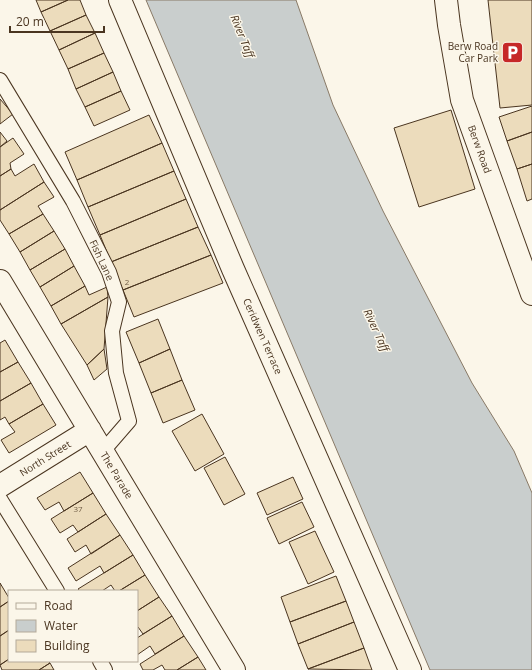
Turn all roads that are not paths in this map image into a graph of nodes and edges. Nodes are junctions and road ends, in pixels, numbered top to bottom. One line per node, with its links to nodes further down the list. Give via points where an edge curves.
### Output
1 (120, 0): 12 (street, Ceridwen Terrace, via 233,268)
2 (446, 0): 5 (street, Berw Road, via 462,100)
3 (0, 80): 7 (lane, Fish Lane, via 73,201 110,272 119,302 112,331 113,345 116,373 129,421)
4 (0, 281): 6 (street, The Parade)
5 (532, 294)
6 (90, 430): 7 (street, The Parade); 8 (street, North Street)
7 (103, 451): 11 (street, The Parade)
8 (0, 486)
9 (0, 499): 10 (lane)
10 (56, 590)
11 (234, 670)
12 (410, 670)

